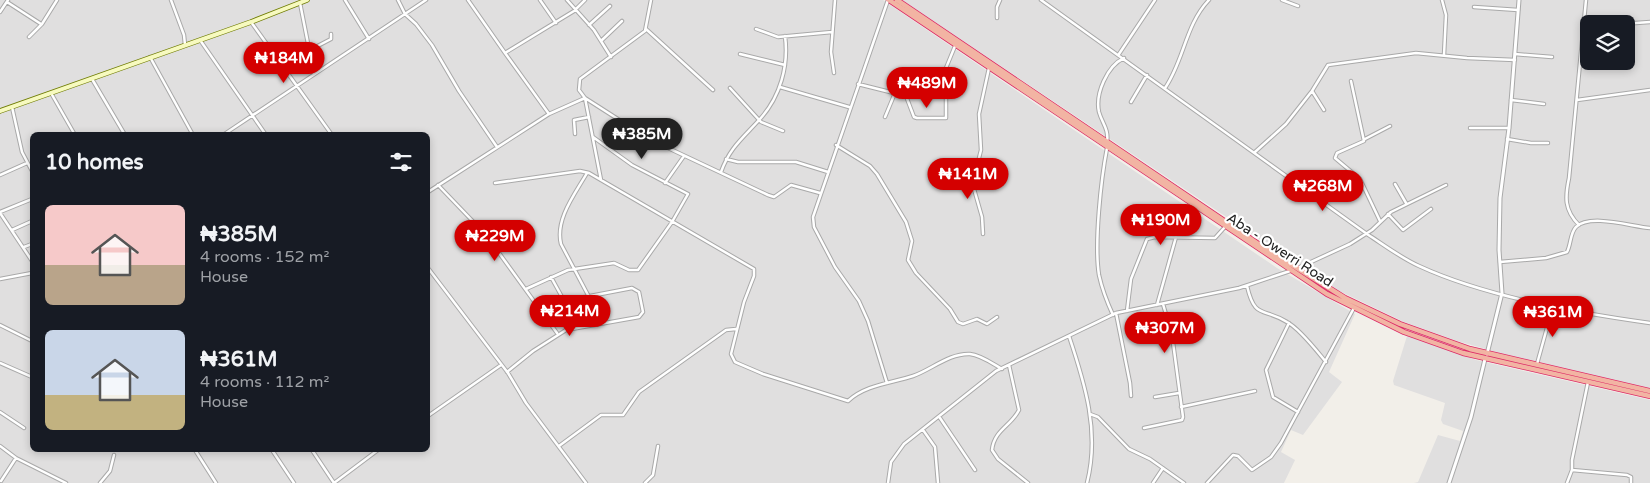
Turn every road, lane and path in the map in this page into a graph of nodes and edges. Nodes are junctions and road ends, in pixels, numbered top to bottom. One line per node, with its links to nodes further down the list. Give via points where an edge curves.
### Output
1 (57, 0): 39 (street)
2 (171, 0): 51 (street, via 182,26)
3 (307, 0): 24 (main road)
4 (345, 0): 47 (street)
5 (398, 0): 31 (street)
6 (426, 0): 31 (street)
7 (468, 0): 53 (street)
8 (540, 0): 36 (street)
9 (566, 0): 29 (street)
10 (585, 0): 29 (street)
11 (650, 0): 41 (street)
12 (834, 0): 43 (street)
13 (888, 0): 50 (highway, Aba - Owerri Road); 71 (street)
14 (897, 0): 109 (highway, Aba - Owerri Road)
15 (1000, 0): 33 (street)
16 (1041, 0): 55 (street)
17 (1155, 0): 55 (street)
18 (1209, 0): 75 (street, via 1193,22 1172,79)
19 (1282, 0): 26 (street)
20 (1442, 0): 57 (street, via 1446,15)
21 (1519, 0): 28 (street)
22 (1586, 0): 32 (street)
23 (7, 1): 30 (street); 39 (street)
24 (300, 3): 35 (main road); 52 (street)
25 (610, 6): 40 (street)
26 (1298, 6)
27 (1474, 7): 28 (street)
28 (1518, 10): 56 (street)
29 (574, 11): 36 (street); 40 (street)
30 (0, 12)
31 (405, 14): 47 (street); 112 (street, via 432,45)
32 (1585, 15)
33 (997, 18)
34 (622, 21): 49 (street)
35 (251, 22): 48 (main road); 72 (street)
36 (556, 22): 53 (street)
37 (1650, 22): 38 (street)
38 (1635, 23)
39 (42, 24): 46 (street)
40 (590, 25): 49 (street)
41 (646, 29): 60 (street); 76 (street)
42 (756, 29): 45 (street, via 774,36)
43 (832, 32): 45 (street); 66 (street)
44 (331, 34): 52 (street, via 331,39)
45 (785, 36): 63 (street)
46 (29, 37)
47 (369, 39): 67 (street)
48 (200, 40): 51 (main road); 91 (street)
49 (601, 40): 60 (street)
50 (956, 44): 64 (highway, Aba - Owerri Road); 80 (street, via 946,68 946,118 914,116 908,97)
51 (185, 45): 58 (main road)
52 (310, 50): 67 (street)
53 (505, 54): 90 (street)
54 (740, 54): 63 (street)
55 (1119, 54): 61 (street)
56 (1516, 54): 59 (street); 62 (street)
57 (1444, 55): 62 (street); 78 (street, via 1416,53 1328,64)
58 (150, 57): 69 (main road); 101 (street)
59 (1552, 57)
60 (611, 58): 81 (street, via 580,79 579,90)
61 (1124, 58): 68 (street); 109 (street, via 1113,65 1099,96)
62 (1515, 60): 82 (street)
63 (785, 65): 74 (street)
64 (988, 68): 113 (highway, Aba - Owerri Road); 143 (street, via 979,114 981,150 974,178)
65 (1580, 68): 83 (street)
66 (834, 73)
67 (314, 74): 72 (street)
68 (1147, 75): 75 (street); 84 (street)
69 (92, 79): 79 (main road); 100 (street)
70 (1351, 81): 107 (street)
71 (858, 84): 80 (street); 87 (street)
72 (296, 86): 91 (street); 104 (street)
73 (730, 88): 94 (street)
74 (780, 88): 87 (street); 94 (street)
75 (1165, 88): 114 (street)
76 (713, 90)
77 (1650, 90): 83 (street)
78 (1312, 91): 88 (street); 114 (street, via 1283,128)
79 (51, 93): 86 (main road); 99 (street)
80 (895, 93): 93 (street)
81 (584, 98): 90 (street); 92 (street); 115 (street, via 649,139)
82 (1511, 100): 85 (street); 97 (street)
83 (1577, 100): 139 (street, via 1566,196 1571,217)
84 (1131, 102)
85 (1544, 104)
86 (12, 107): 89 (main road); 117 (street)
87 (849, 107): 111 (street)
88 (1324, 110)
89 (0, 111)
90 (549, 114): 112 (street)
91 (253, 116): 102 (street); 103 (street)
92 (589, 117): 105 (street, via 574,120); 106 (street)
93 (885, 117)
94 (759, 120): 98 (street); 116 (street, via 733,146)
95 (1390, 126): 107 (street)
96 (1470, 128): 97 (street)
97 (1509, 128): 108 (street)
98 (783, 131)
99 (72, 132)
100 (123, 132)
101 (191, 132)
102 (228, 132)
103 (264, 132)
104 (330, 132)
105 (575, 134)
106 (593, 137): 123 (street); 124 (street, via 632,165)
107 (1365, 138): 136 (street, via 1361,143 1337,153 1335,158 1360,179)
108 (1507, 139): 110 (street, via 1531,144); 149 (street, via 1498,232)
109 (1107, 142): 151 (highway, Aba - Owerri Road)
110 (1548, 143)
111 (836, 145): 120 (street); 169 (street, via 877,174 906,222 912,241 908,260 958,322 963,324 977,319 987,324)
112 (497, 147): 127 (street)
113 (1107, 148): 140 (highway, Aba - Owerri Road); 168 (street, via 1102,182 1099,264 1103,291)
114 (1255, 152): 144 (street)
115 (684, 156): 119 (street); 124 (street)
116 (726, 159): 119 (street); 120 (street, via 796,162)
117 (26, 163): 118 (street); 122 (street)
118 (30, 168)
119 (721, 172): 130 (street, via 774,197 791,185)
120 (828, 172): 130 (street)
121 (587, 173): 123 (street); 125 (street, via 580,171); 150 (street, via 564,214 560,236 561,244)
122 (0, 175)
123 (601, 180): 138 (street)
124 (665, 182): 138 (street, via 688,194)
125 (495, 183)
126 (1395, 184): 132 (street)
127 (438, 185): 129 (street); 158 (street, via 486,235)
128 (1446, 185): 132 (street)
129 (430, 191)
130 (820, 193): 190 (street, via 814,210 814,226 834,267 859,301)
131 (30, 200): 134 (street)
132 (1406, 203): 135 (street)
133 (1431, 209): 135 (street, via 1403,230)
134 (0, 213): 142 (street)
135 (1388, 214): 136 (street)
136 (1380, 221): 144 (street)
137 (30, 222): 142 (street)
138 (672, 222): 150 (street, via 638,270 629,270 614,263); 174 (street, via 754,269)
139 (1579, 225): 141 (street, via 1612,221); 149 (street, via 1574,229 1567,252 1546,258)
140 (1224, 228): 145 (street, via 1215,238); 153 (highway, Aba - Owerri Road)
141 (1650, 228)
142 (12, 230): 147 (street)
143 (983, 234)
144 (1367, 234): 151 (street); 159 (street, via 1418,265)
145 (1176, 237): 163 (street); 166 (street, via 1147,239 1132,279)
146 (30, 245): 147 (street)
147 (24, 247): 148 (street)
148 (30, 257)
149 (1500, 262): 159 (street)
150 (576, 269): 155 (street); 160 (street)
151 (1296, 269): 178 (highway, Aba - Owerri Road, via 1345,298 1400,324)
152 (430, 271): 181 (street)
153 (1290, 271): 157 (street); 165 (highway, Aba - Owerri Road)
154 (30, 273): 156 (street)
155 (551, 277): 158 (street); 161 (street)
156 (0, 279)
157 (1247, 286): 162 (street); 170 (street, via 1255,307)
158 (526, 289): 175 (street)
159 (1502, 293): 164 (street); 178 (street)
160 (589, 295): 161 (street); 173 (street, via 636,289 642,315)
161 (564, 301): 173 (street)
162 (1162, 304): 163 (street); 193 (street, via 1172,335)
163 (1157, 305): 166 (street)
164 (1553, 306): 171 (street); 183 (street)
165 (1354, 308): 178 (highway, Aba - Owerri Road, via 1404,332); 179 (street)
166 (1126, 310): 167 (street)
167 (1116, 313): 168 (street); 194 (street)
168 (1113, 315): 176 (street)
169 (997, 317)
170 (1289, 323): 179 (street); 199 (street, via 1266,370 1272,397)
171 (1650, 323)
172 (0, 325): 177 (street)
173 (578, 326): 175 (street)
174 (736, 329): 190 (street, via 731,354 735,362 763,374 848,401 854,395); 207 (street, via 726,330 652,382 634,398 623,415 600,416)
175 (557, 334): 186 (street)
176 (1069, 336): 182 (street); 200 (street, via 1089,398)
177 (30, 340)
178 (1486, 357): 183 (highway, Aba - Owerri Road); 187 (highway, Aba - Owerri Road); 233 (street)
179 (1326, 362): 199 (street)
180 (0, 363): 188 (street)
181 (501, 365): 186 (street); 201 (street)
182 (1009, 365): 184 (street); 228 (street, via 1019,410 1000,431 992,450 998,459)
183 (1536, 365): 185 (highway, Aba - Owerri Road)
184 (1002, 368): 190 (street, via 975,355 963,355); 202 (street, via 980,382)
185 (1554, 369): 187 (highway); 192 (highway, Aba - Owerri Road)
186 (506, 372): 207 (street)
187 (1553, 375): 189 (highway, Aba - Owerri Road)
188 (30, 376)
189 (1588, 382): 195 (highway, Aba - Owerri Road); 217 (street)
190 (887, 383)
191 (1255, 391): 197 (street)
192 (1650, 391)
193 (1179, 393): 196 (street); 197 (street)
194 (1131, 396)
195 (1650, 396)
196 (1155, 397)
197 (1181, 407): 204 (street, via 1182,420)
198 (0, 412): 203 (street)
199 (1298, 412): 232 (street, via 1281,443 1260,466 1252,470 1233,455)
200 (1090, 414): 215 (street, via 1098,417 1129,449); 229 (street, via 1092,463)
201 (430, 415)
202 (939, 418): 205 (street); 216 (street)
203 (24, 428)
204 (1144, 428)
205 (923, 430): 226 (street, via 895,454); 227 (street, via 934,447)
206 (0, 446): 214 (street)
207 (559, 446): 224 (street)
208 (658, 446): 225 (street, via 653,475)
209 (196, 452): 221 (street)
210 (273, 452): 222 (street)
211 (313, 452): 223 (street)
212 (375, 452): 223 (street)
213 (114, 455): 220 (street, via 110,472)
214 (16, 458): 218 (street); 219 (street)
215 (1163, 468): 230 (street); 231 (street)
216 (975, 470)
217 (1572, 470): 234 (street); 235 (street, via 1627,475 1632,477)
218 (1, 481)
219 (66, 483)
220 (100, 483)
221 (216, 483)
222 (294, 483)
223 (334, 483)
224 (586, 483)
225 (644, 483)
226 (888, 483)
227 (938, 483)
228 (1028, 483)
229 (1087, 483)
230 (1153, 483)
231 (1184, 483)
232 (1207, 483)
233 (1449, 483)
234 (1566, 483)
235 (1631, 483)

